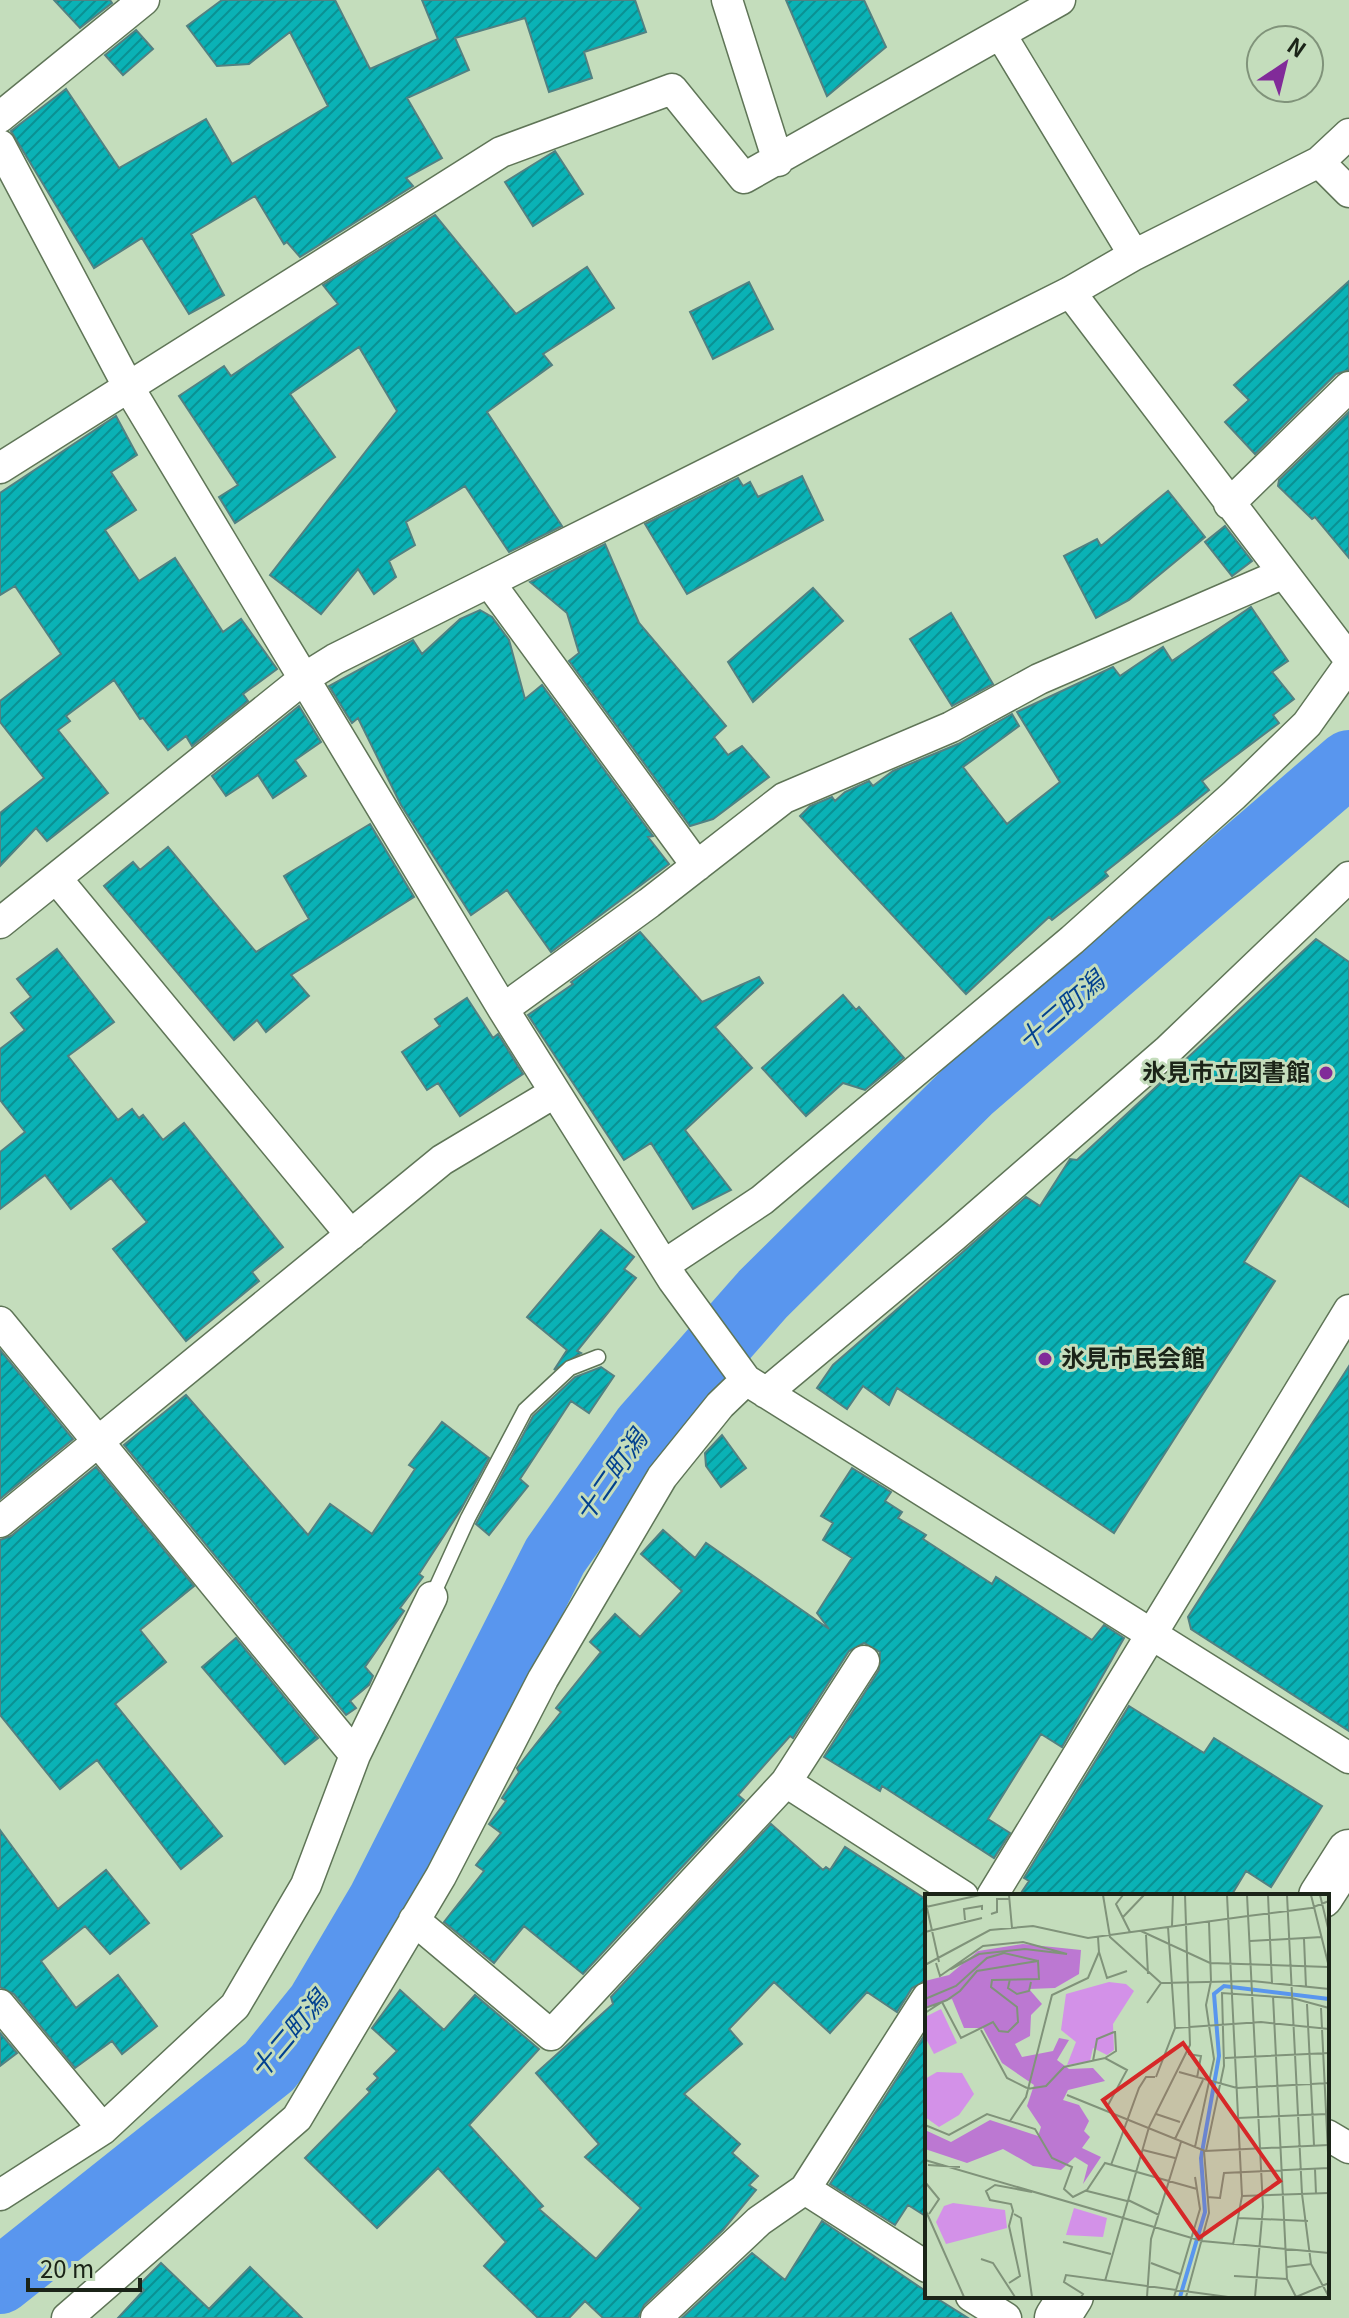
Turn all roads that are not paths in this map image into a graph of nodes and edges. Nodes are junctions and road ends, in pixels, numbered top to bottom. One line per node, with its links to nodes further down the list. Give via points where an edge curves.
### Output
1 (144, 0): 5 (street)
2 (727, 0): 8 (street)
3 (1060, 0): 4 (street)
4 (1001, 35): 8 (street); 11 (street)
5 (0, 117)
6 (1349, 134): 9 (street)
7 (0, 145): 14 (street)
8 (778, 161): 14 (street, via 744,178 672,89 501,152)
9 (1319, 162): 10 (street); 11 (street)
10 (1349, 192)
11 (1134, 255): 12 (street)
12 (1070, 292): 16 (street); 18 (street)
13 (1349, 387): 16 (street)
14 (129, 388): 15 (street); 21 (street)
15 (0, 468)
16 (1229, 504): 17 (street)
17 (1282, 574): 19 (street); 22 (street, via 784,798)
18 (489, 582): 21 (street); 22 (street)
19 (1349, 659)
20 (1349, 665): 29 (street, via 1307,724 1072,940)
21 (306, 677): 24 (street); 26 (street)
22 (697, 866): 26 (street)
23 (1349, 877): 33 (street, via 1168,1050 954,1236)
24 (56, 878): 25 (street); 28 (street)
25 (0, 923)
26 (503, 1009): 27 (street)
27 (554, 1093): 28 (street, via 442,1160); 29 (street)
28 (351, 1235): 34 (street)
29 (669, 1272): 33 (street)
30 (1349, 1310): 37 (street)
31 (0, 1322): 34 (street)
32 (598, 1357): 36 (lane, via 570,1368 525,1410)
33 (756, 1387): 37 (street); 46 (street, via 662,1477 543,1679)
34 (99, 1442): 35 (street); 39 (street)
35 (0, 1522)
36 (432, 1597): 39 (street)
37 (1150, 1636): 40 (street); 44 (street)
38 (864, 1661): 41 (street)
39 (355, 1755): 49 (street, via 306,1885 235,2006)
40 (1349, 1758)
41 (786, 1782): 43 (street); 46 (street, via 551,2035)
42 (1349, 1852): 45 (highway)
43 (960, 1894)
44 (993, 1894)
45 (1322, 1894)
46 (414, 1920): 57 (street, via 297,2118)
47 (925, 2001): 52 (street)
48 (0, 2005): 49 (street)
49 (103, 2129): 53 (street)
50 (1329, 2136): 51 (street)
51 (1349, 2148)
52 (805, 2189): 54 (street); 58 (street, via 759,2221)
53 (0, 2195)
54 (925, 2266)
55 (974, 2298): 59 (street)
56 (1070, 2298): 60 (highway)
57 (67, 2318)
58 (656, 2318)
59 (1006, 2318)
60 (1057, 2318)

